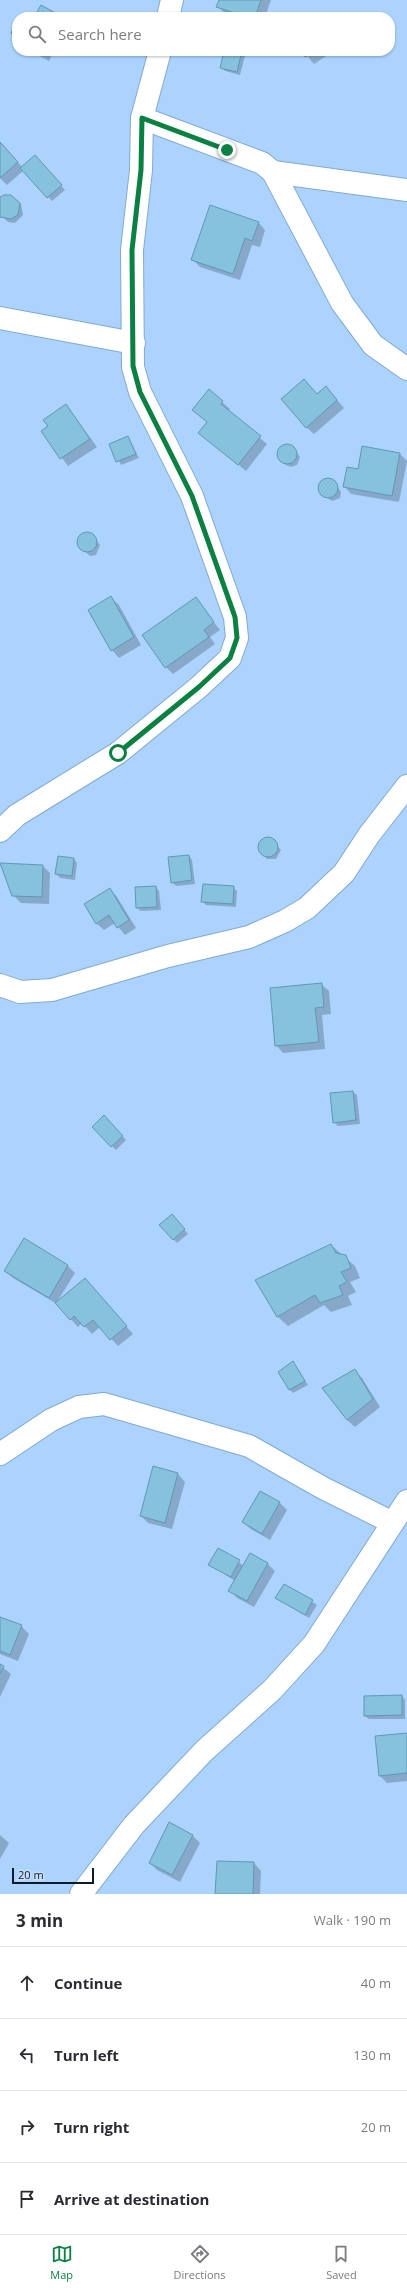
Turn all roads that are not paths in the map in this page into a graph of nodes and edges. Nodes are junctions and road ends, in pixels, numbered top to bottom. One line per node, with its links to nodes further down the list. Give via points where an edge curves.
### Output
1 (172, 0): 2 (street)
2 (169, 12)
3 (159, 56): 4 (street)
4 (142, 118): 5 (street, via 262,163); 8 (street, via 141,170 132,250)
5 (272, 172): 6 (street); 9 (street, via 342,303 373,345)
6 (407, 190)
7 (0, 318): 8 (street)
8 (134, 343): 11 (street, via 133,366 140,392 192,496 235,617 237,638 230,658 199,687 118,753 17,815)
9 (407, 368)
10 (407, 786): 12 (street, via 369,835 344,873 306,908 285,922 248,937 168,956 52,990 20,992)
11 (0, 831)
12 (0, 985)
13 (0, 1454): 15 (street, via 51,1420 78,1407 104,1404 249,1446 323,1488)
14 (407, 1501): 15 (street)
15 (391, 1522): 16 (street, via 314,1644 272,1690 204,1751 139,1819)
16 (81, 1894)

